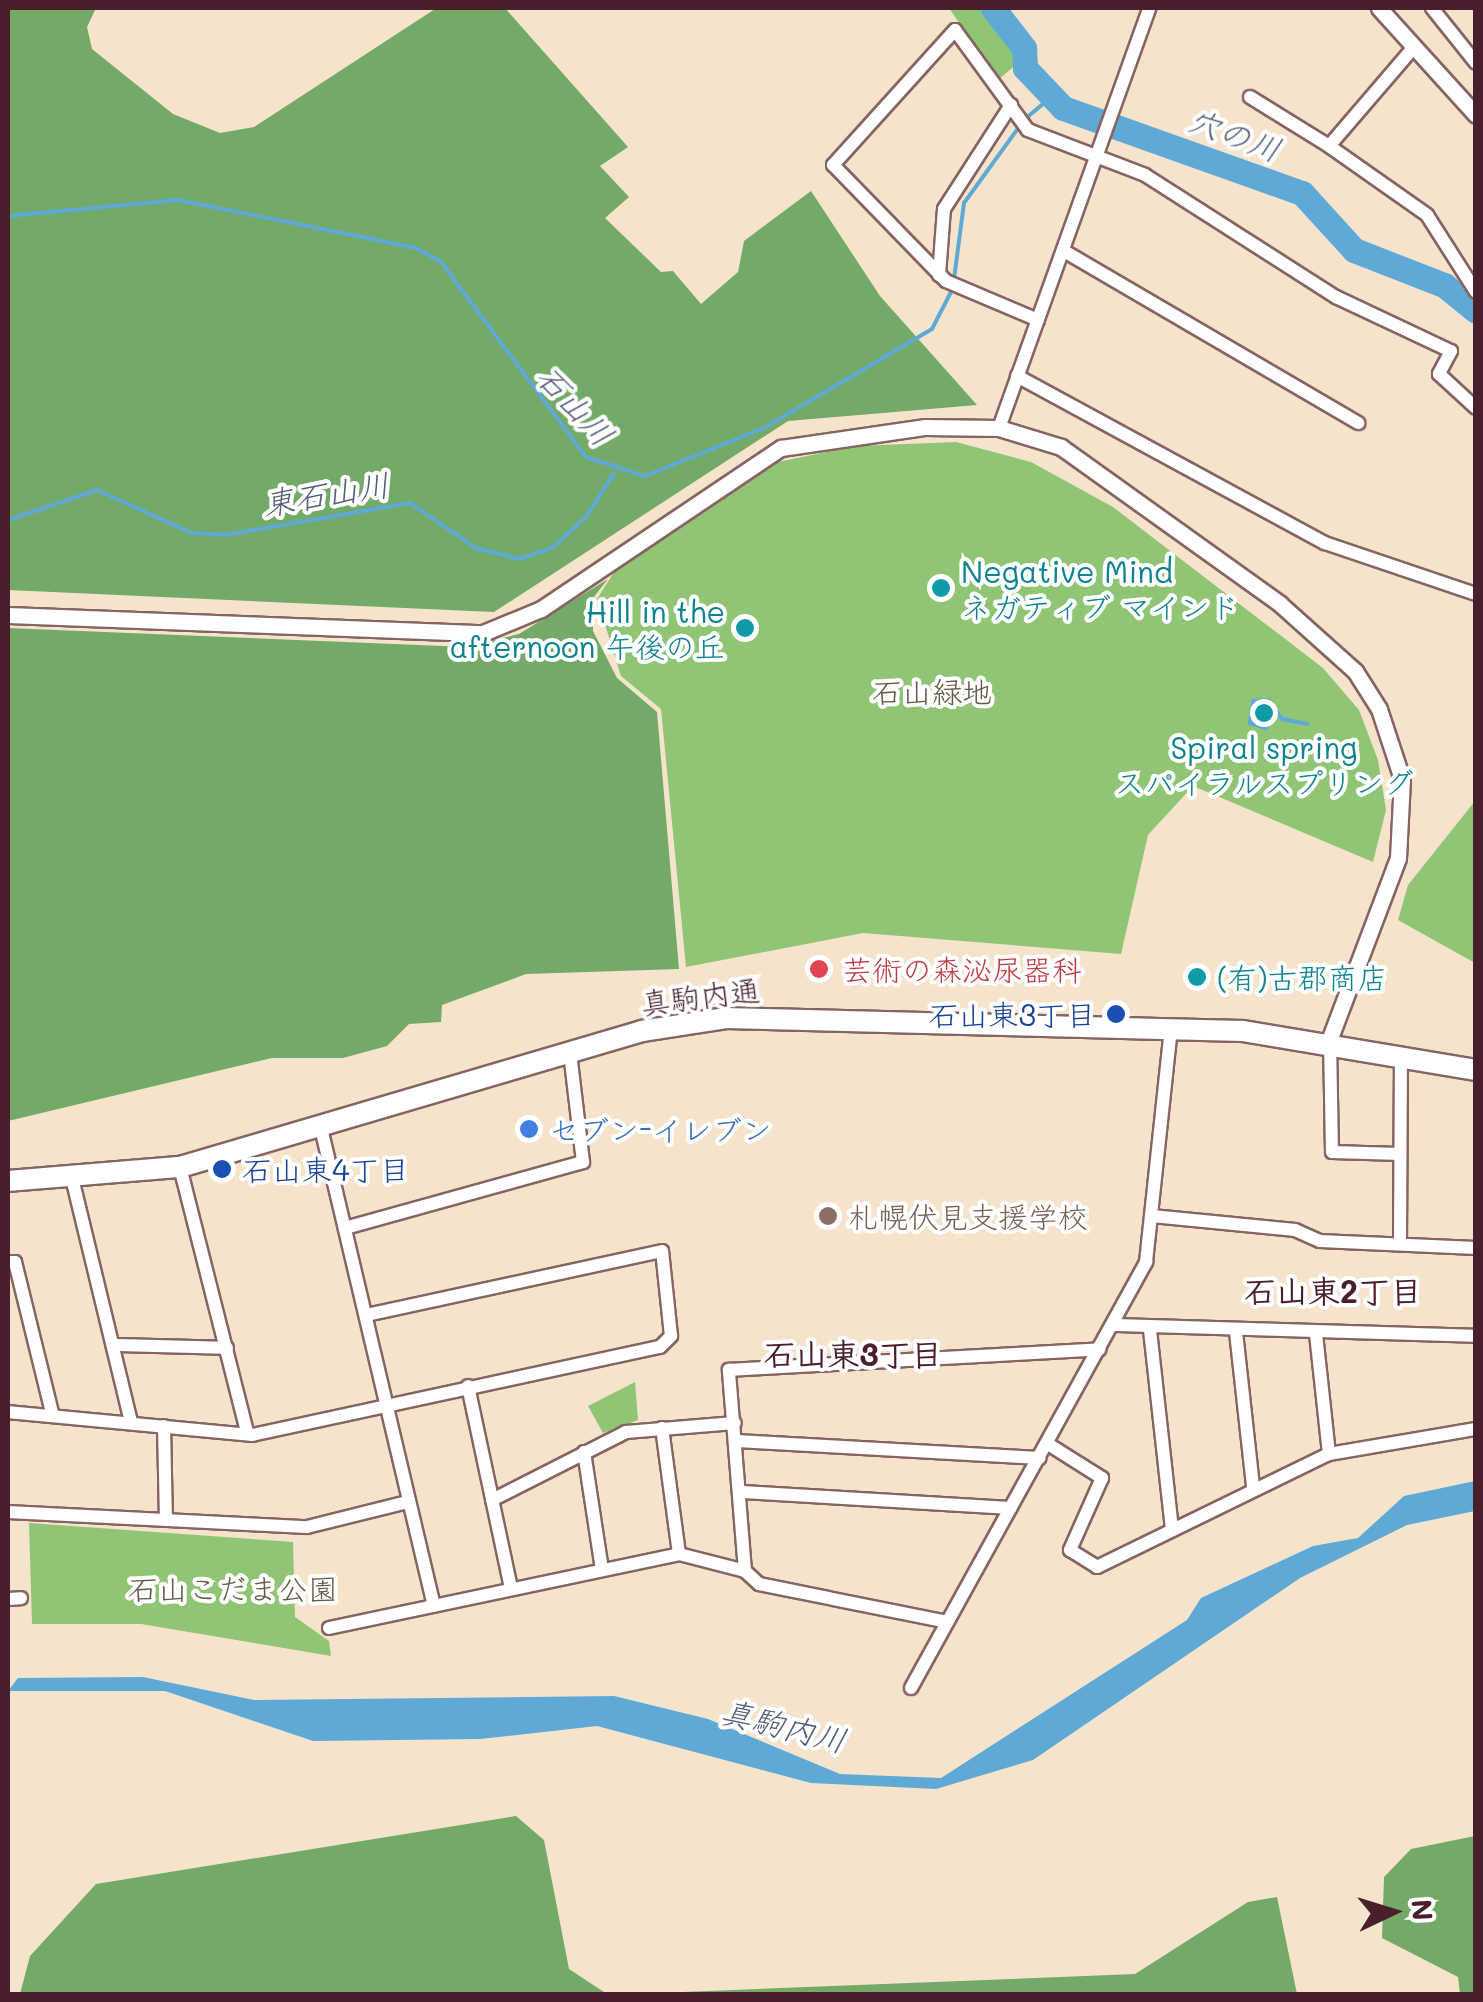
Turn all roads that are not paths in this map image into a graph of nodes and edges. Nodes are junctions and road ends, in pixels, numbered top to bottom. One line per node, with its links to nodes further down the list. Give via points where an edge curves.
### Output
1 (1149, 8): 10 (street)
2 (1379, 8): 4 (street)
3 (1432, 8): 5 (street)
4 (1414, 48): 8 (street); 9 (street)
5 (1476, 63)
6 (1250, 97): 9 (street)
7 (1012, 106): 10 (street, via 1023,126); 12 (street, via 944,209); 12 (street, via 954,30 841,146 833,165)
8 (1476, 115)
9 (1329, 146): 13 (street, via 1427,215)
10 (1102, 148): 11 (street); 16 (street, via 1336,297 1451,351 1439,374)
11 (1064, 251): 14 (street); 17 (street)
12 (942, 278): 14 (street)
13 (1476, 292)
14 (1038, 320): 15 (street)
15 (1017, 376): 18 (street); 19 (street, via 1325,543)
16 (1476, 408)
17 (1358, 423)
18 (999, 428): 20 (street, via 926,427 781,448 541,609 483,632); 22 (street, via 1092,466 1280,604 1354,671 1380,709 1402,779 1398,858)
19 (1476, 594)
20 (8, 616)
21 (1170, 1029): 22 (highway, 真駒内通); 23 (highway, 真駒内通, via 726,1018); 31 (street)
22 (1330, 1038): 24 (highway, 真駒内通); 27 (street, via 1332,1152)
23 (570, 1053): 26 (highway, 真駒内通); 32 (street, via 584,1162)
24 (1400, 1054): 25 (highway, 真駒内通); 27 (street)
25 (1476, 1070)
26 (321, 1128): 28 (highway, 真駒内通); 32 (street)
27 (1400, 1154): 33 (street)
28 (180, 1168): 29 (highway, 真駒内通); 43 (street)
29 (72, 1178): 30 (highway, 真駒内通); 42 (street)
30 (8, 1181)
31 (1152, 1216): 33 (street, via 1296,1230 1320,1241); 37 (street, via 1146,1262)
32 (345, 1228): 36 (street)
33 (1400, 1242): 34 (street)
34 (1476, 1248)
35 (8, 1262): 48 (street, via 15,1262)
36 (366, 1314): 45 (street, via 662,1251 671,1336 660,1346); 46 (street)
37 (1114, 1325): 38 (street); 44 (street)
38 (1150, 1330): 39 (street); 67 (street)
39 (1236, 1332): 40 (street); 60 (street)
40 (1316, 1334): 41 (street); 58 (street)
41 (1476, 1336)
42 (114, 1345): 43 (street); 49 (street)
43 (227, 1348): 54 (street)
44 (1099, 1349): 50 (street, via 729,1370); 56 (street)
45 (468, 1386): 46 (street); 62 (street)
46 (386, 1403): 54 (street); 63 (street)
47 (8, 1412): 48 (street)
48 (52, 1413): 49 (street)
49 (130, 1422): 51 (street)
50 (734, 1424): 52 (street); 55 (street)
51 (164, 1426): 54 (street); 66 (street)
52 (662, 1428): 57 (street, via 626,1432); 68 (street)
53 (1476, 1428): 58 (street)
54 (246, 1432)
55 (738, 1440): 59 (street); 61 (street)
56 (1048, 1444): 59 (street); 67 (street, via 1102,1478 1072,1542 1079,1560 1106,1565)
57 (584, 1452): 62 (street); 69 (street)
58 (1328, 1454): 60 (street)
59 (1040, 1458): 64 (street)
60 (1253, 1486): 67 (street)
61 (743, 1492): 64 (street); 70 (street)
62 (492, 1500): 71 (street)
63 (408, 1502): 66 (street, via 306,1527); 72 (street)
64 (1011, 1508): 73 (street)
65 (8, 1512): 66 (street)
66 (166, 1520)
67 (1172, 1530)
68 (680, 1554): 69 (street); 70 (street)
69 (602, 1570): 71 (street)
70 (745, 1571): 73 (street, via 758,1584)
71 (511, 1588): 72 (street)
72 (434, 1606): 74 (street)
73 (947, 1622): 75 (street)
74 (329, 1628)
75 (911, 1688)

